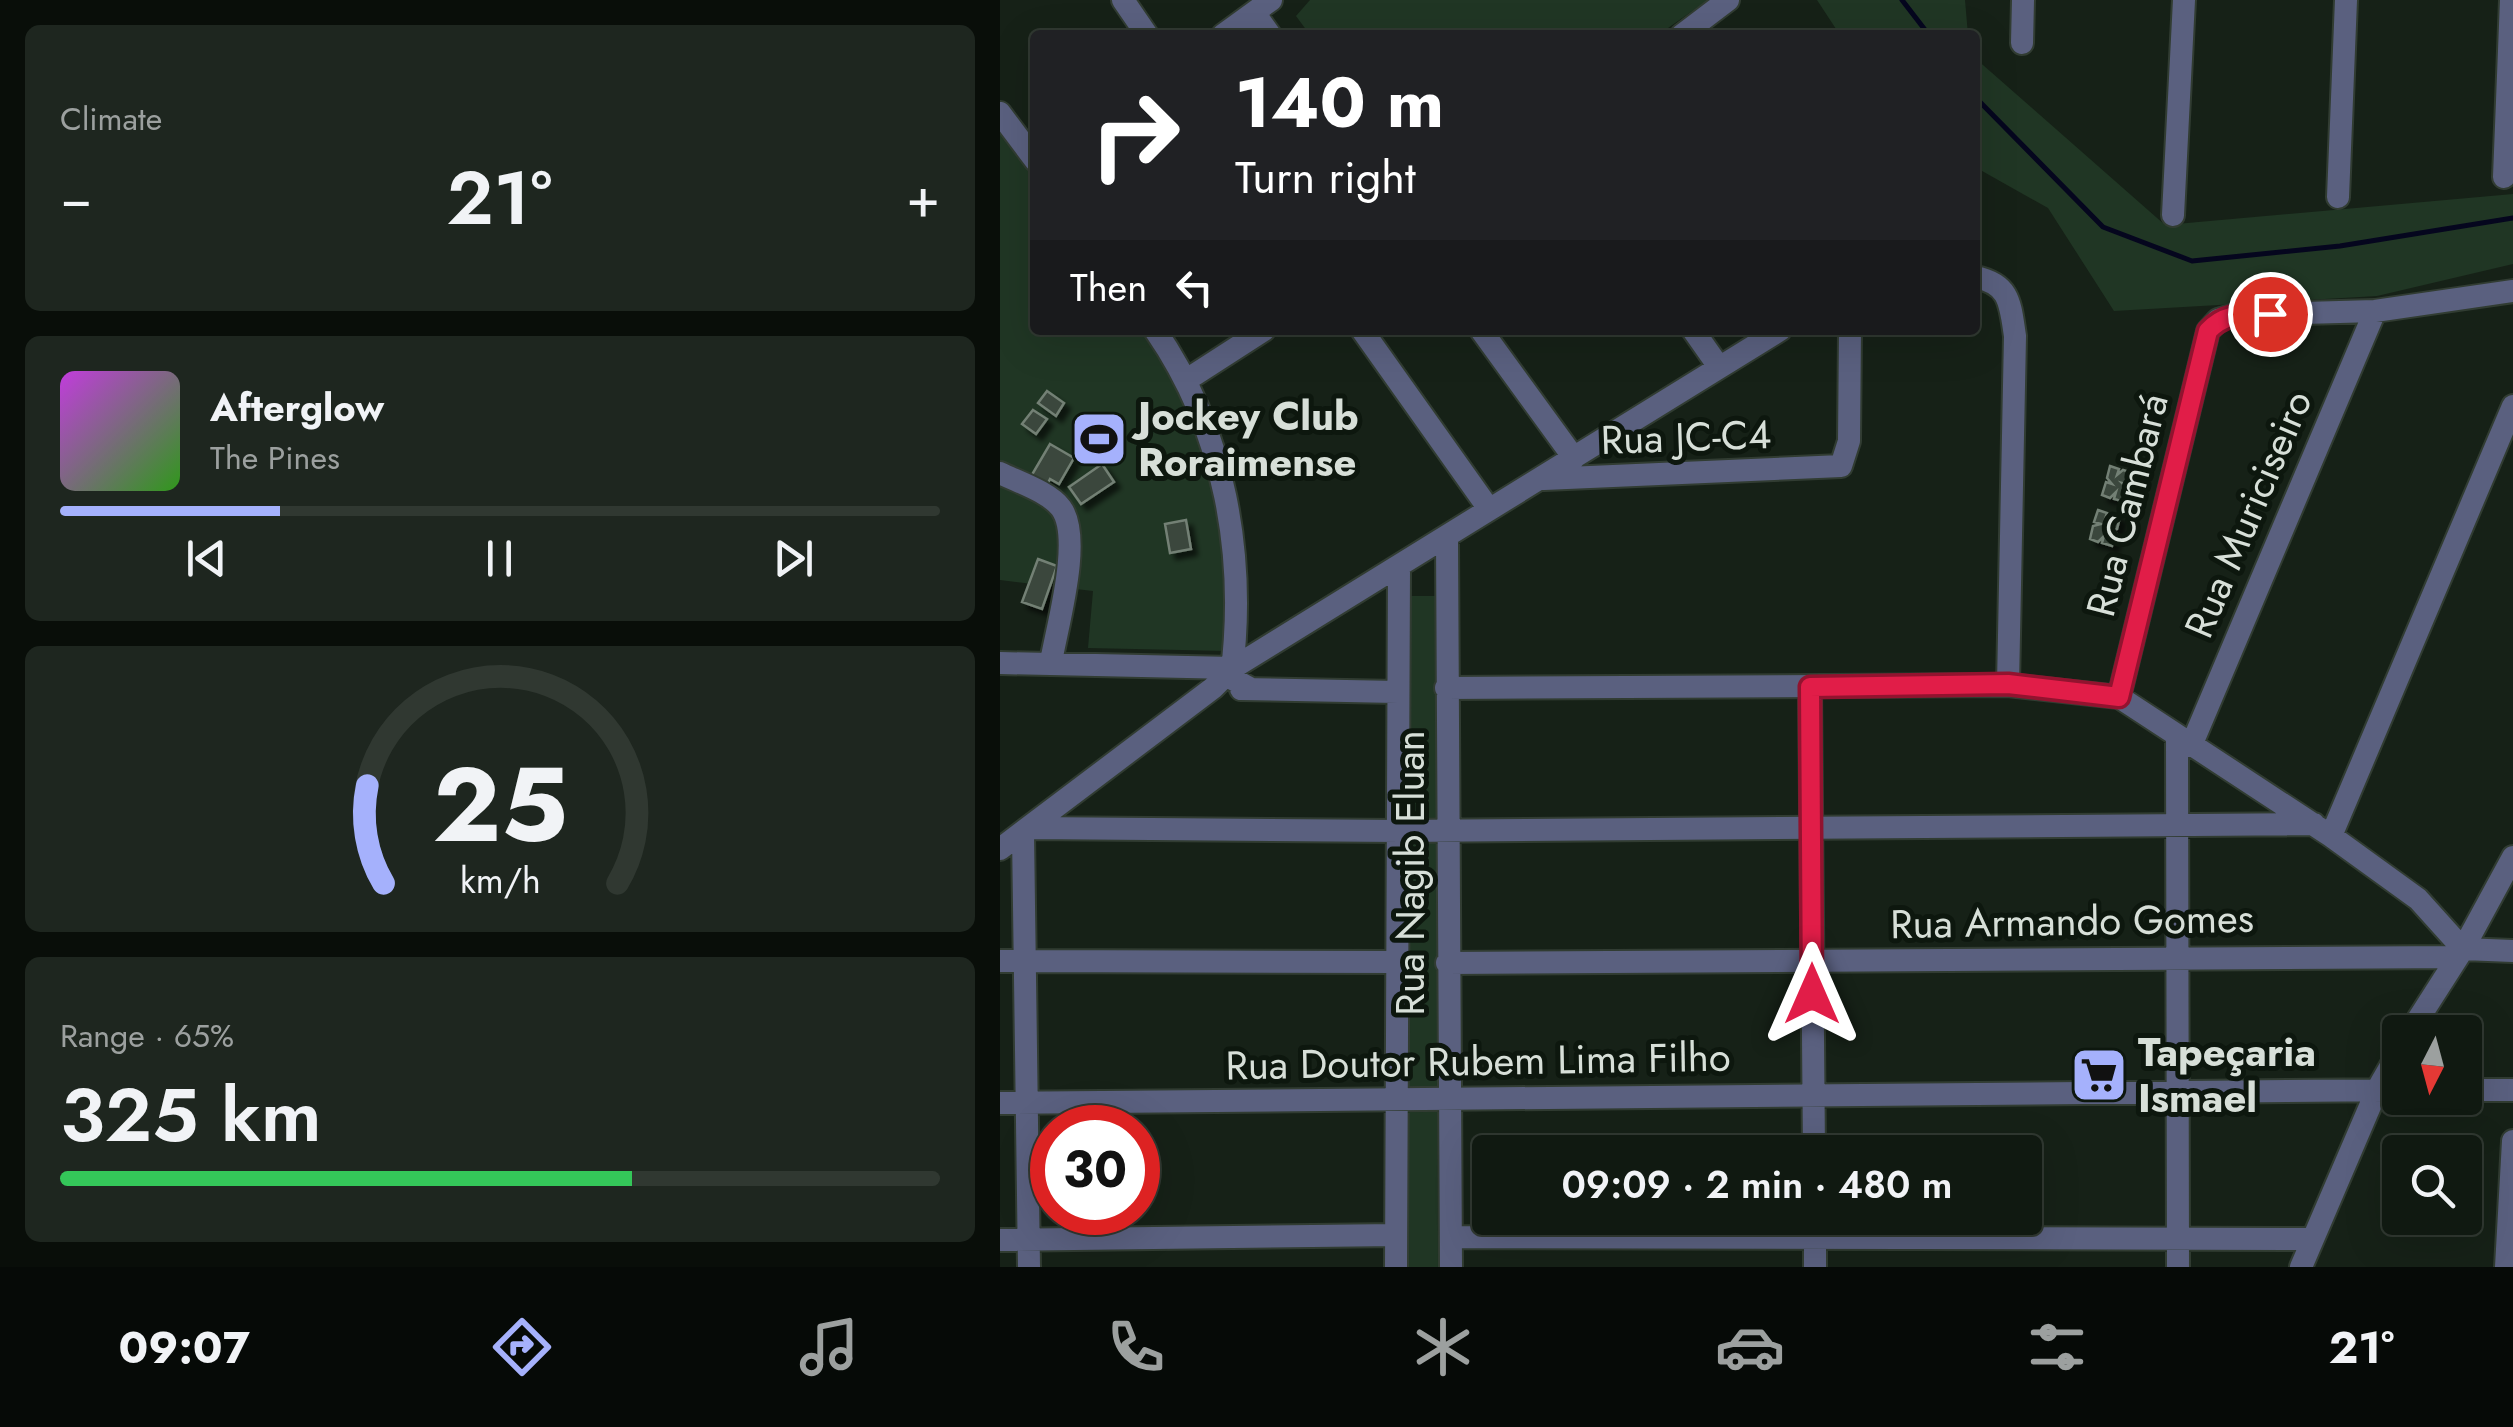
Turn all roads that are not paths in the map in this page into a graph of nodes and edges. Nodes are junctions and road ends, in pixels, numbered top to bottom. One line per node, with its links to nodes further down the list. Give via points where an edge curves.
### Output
1 (1123, 0): 8 (street)
2 (1728, 0): 10 (street)
3 (2024, 0): 11 (street)
4 (2184, 0): 16 (street)
5 (2346, 0): 15 (street)
6 (2510, 0): 14 (street)
7 (1263, 7): 9 (street)
8 (1144, 30)
9 (1230, 30)
10 (1692, 30)
11 (2022, 43)
12 (1000, 113): 13 (street)
13 (1030, 153)
14 (2504, 177)
15 (2338, 196)
16 (2174, 215)
17 (1986, 279): 39 (street, via 2006,291 2015,336)
18 (2513, 291): 19 (street)
19 (2375, 310): 45 (street, Rua Cambará, via 2235,315 2208,331); 46 (street, Rua Muriciseiro)
20 (1157, 335): 28 (street)
21 (1256, 335): 28 (street)
22 (1366, 335): 33 (street)
23 (1485, 335): 30 (street)
24 (1697, 335): 27 (street)
25 (1772, 335): 27 (street)
26 (1850, 335): 32 (street, Rua JC-C4, via 1849,441 1834,469)
27 (1719, 367): 30 (street)
28 (1188, 379): 38 (street, via 1222,475 1230,521 1238,622)
29 (2513, 406): 49 (street)
30 (1574, 458): 32 (street)
31 (1000, 473): 36 (street, via 1059,505 1070,524)
32 (1541, 479): 33 (street)
33 (1489, 509): 34 (street)
34 (1447, 540): 35 (street); 42 (street, Rua Nagib Eluan)
35 (1399, 569): 38 (street); 44 (street, Rua Nagib Eluan)
36 (1051, 662): 37 (street); 38 (street)
37 (1000, 663)
38 (1233, 668): 41 (street); 43 (street, via 1234,682)
39 (2008, 684): 40 (street); 45 (street)
40 (1810, 687): 42 (street); 48 (street)
41 (1213, 688): 43 (street); 50 (street)
42 (1446, 688): 51 (street, Rua Nagib Eluan)
43 (1252, 689): 44 (street)
44 (1397, 692): 52 (street, Rua Nagib Eluan)
45 (2119, 697): 46 (street)
46 (2184, 741): 47 (street); 49 (street)
47 (2178, 826): 48 (street); 49 (street); 57 (street)
48 (1813, 829): 51 (street); 60 (street)
49 (2323, 830): 56 (street, via 2418,899)
50 (1026, 831): 52 (street); 53 (street); 58 (street)
51 (1448, 831): 52 (street); 62 (street, Rua Nagib Eluan)
52 (1400, 832): 61 (street, Rua Nagib Eluan)
53 (1000, 850)
54 (2513, 857): 56 (street)
55 (2513, 952): 56 (street, Rua Armando Gomes)
56 (2461, 953): 57 (street, Rua Armando Gomes); 63 (street)
57 (2176, 956): 60 (street, Rua Armando Gomes); 67 (street)
58 (1027, 960): 59 (street); 61 (street); 73 (street)
59 (1000, 961)
60 (1812, 961): 62 (street, Rua Armando Gomes); 68 (street)
61 (1400, 962): 70 (street, Rua Nagib Eluan)
62 (1447, 962): 69 (street, Rua Nagib Eluan)
63 (2421, 1015)
64 (2382, 1090): 67 (street, Rua Doutor Rubem Lima Filho)
65 (2482, 1090): 66 (street)
66 (2513, 1090)
67 (2174, 1092): 68 (street, Rua Doutor Rubem Lima Filho); 81 (street)
68 (1813, 1096): 69 (street, Rua Doutor Rubem Lima Filho); 74 (street)
69 (1449, 1099): 70 (street, Rua Doutor Rubem Lima Filho); 80 (street, Rua Nagib Eluan)
70 (1399, 1100): 73 (street, Rua Doutor Rubem Lima Filho); 77 (street, Rua Nagib Eluan)
71 (1000, 1102): 73 (street, Rua Doutor Rubem Lima Filho)
72 (2382, 1102): 82 (street)
73 (1028, 1103): 84 (street)
74 (1814, 1135)
75 (2513, 1141): 92 (street)
76 (2042, 1233): 81 (street)
77 (1396, 1234): 84 (street); 86 (street, Rua Nagib Eluan)
78 (1492, 1235): 80 (street)
79 (1816, 1235): 88 (street)
80 (1452, 1236): 87 (street, Rua Nagib Eluan)
81 (2178, 1236): 82 (street); 89 (street)
82 (2314, 1237): 90 (street); 91 (street)
83 (1000, 1240): 84 (street)
84 (1029, 1240): 85 (street)
85 (1029, 1267)
86 (1396, 1267)
87 (1451, 1267)
88 (1816, 1267)
89 (2178, 1267)
90 (2301, 1267)
91 (2314, 1267)
92 (2506, 1267)

